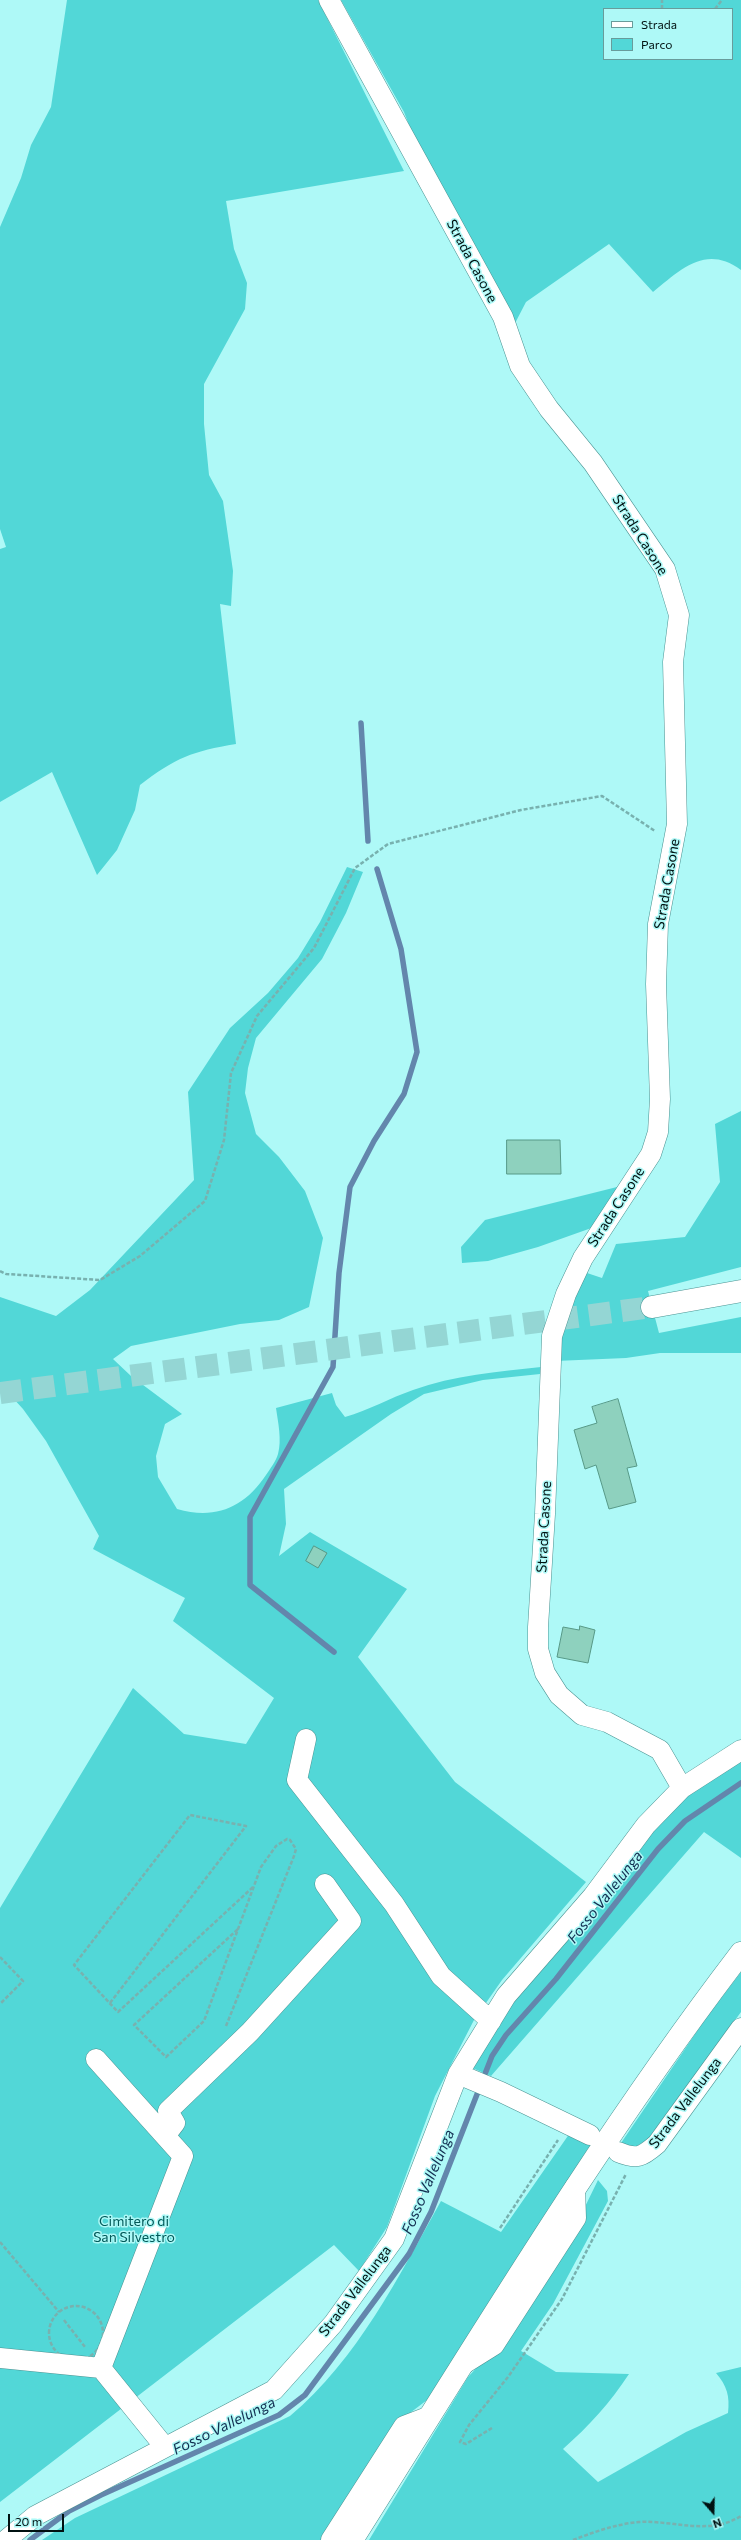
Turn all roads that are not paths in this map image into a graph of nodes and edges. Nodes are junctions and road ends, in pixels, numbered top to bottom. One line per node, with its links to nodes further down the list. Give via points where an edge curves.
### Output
1 (329, 0): 6 (street, Strada Casone, via 503,317 520,366 549,409 593,463 665,570 679,614 673,662 677,817 658,924 658,1132 651,1154 583,1258 566,1294 552,1336 538,1649 545,1673 559,1695 582,1715 606,1722 660,1750)
2 (741, 1291): 3 (highway)
3 (652, 1307)
4 (306, 1739): 9 (street, via 297,1780 394,1904 441,1976)
5 (741, 1750): 6 (street, Strada Vallelunga)
6 (682, 1788): 9 (street, Strada Vallelunga, via 646,1825 593,1896 506,1996)
7 (325, 1884): 14 (street, via 351,1921 250,2032 168,2111 175,2123)
8 (741, 1953): 18 (highway, via 640,2090 575,2187)
9 (491, 2021): 12 (street, Strada Vallelunga)
10 (741, 2028): 15 (street, Strada Vallelunga, via 657,2144 644,2155 635,2157)
11 (96, 2059): 14 (street)
12 (458, 2074): 13 (street); 19 (street, Strada Vallelunga, via 394,2239 333,2324 274,2390)
13 (590, 2135)
14 (164, 2136): 17 (street, via 183,2156)
15 (618, 2152)
16 (0, 2358): 17 (street)
17 (96, 2362): 19 (street)
18 (430, 2416): 21 (street, via 404,2426); 22 (highway)
19 (164, 2446): 20 (street, Strada Vallelunga, via 35,2516)
20 (6, 2540)
21 (331, 2540)
22 (352, 2540)

